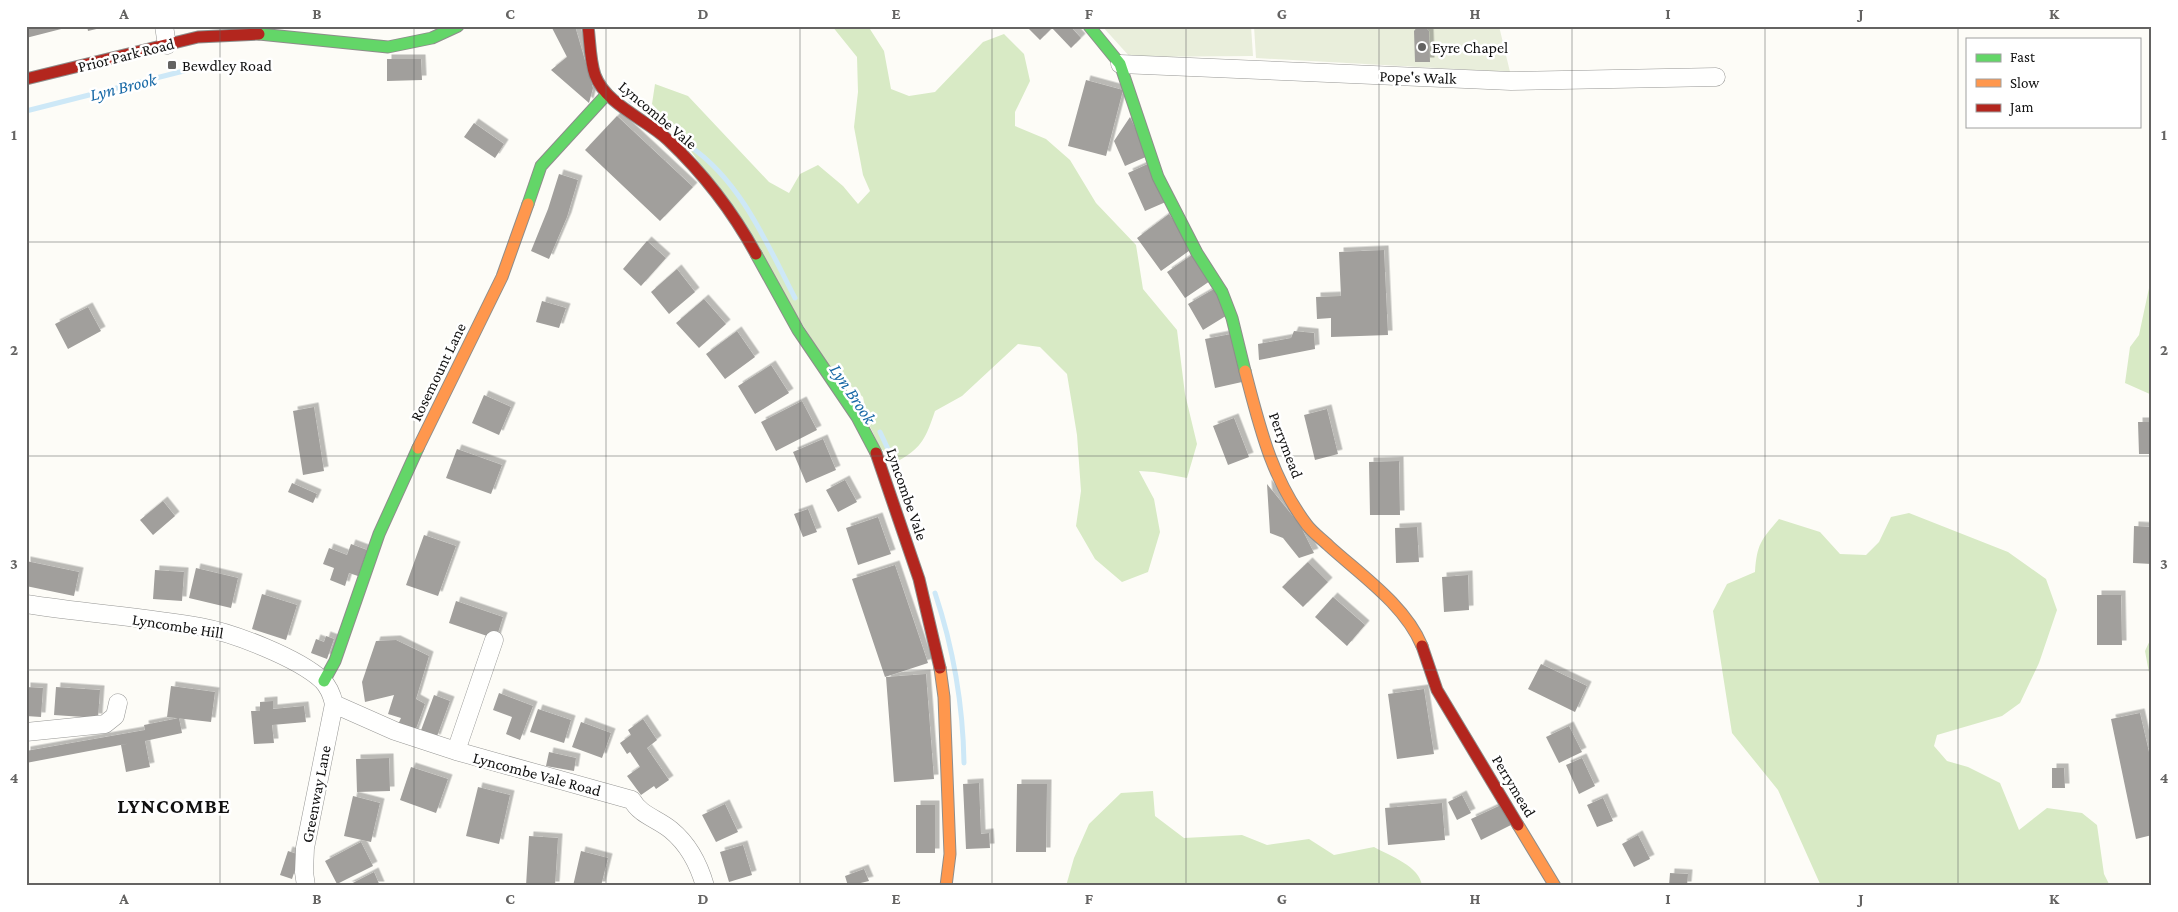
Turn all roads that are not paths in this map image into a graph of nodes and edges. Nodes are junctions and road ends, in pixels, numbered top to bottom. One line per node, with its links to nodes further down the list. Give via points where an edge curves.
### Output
1 (164, 26): 6 (street)
2 (458, 26): 5 (street, Prior Park Road, via 432,38 388,47)
3 (588, 26): 10 (street, Lyncombe Vale, via 595,75)
4 (1089, 26): 7 (street, Perrymead)
5 (226, 30): 6 (street, Prior Park Road)
6 (168, 45): 9 (street, Prior Park Road)
7 (1120, 64): 8 (street, Pope's Walk, via 1511,81); 21 (street, Perrymead, via 1158,177 1197,253 1222,292 1232,318 1261,432 1276,476 1308,526 1412,626 1438,690)
8 (1716, 77)
9 (26, 79)
10 (607, 94): 13 (street, Rosemount Lane, via 541,166 502,277 388,512 341,647); 20 (street, Lyncombe Vale, via 667,139 700,173 740,224 798,330 874,447 919,579 938,656 944,697 950,854)
11 (26, 604): 13 (street, Lyncombe Hill, via 201,627 230,634 304,666)
12 (494, 640): 17 (street)
13 (324, 681): 15 (street, Lyncombe Hill)
14 (118, 703): 16 (street, via 115,716 105,724)
15 (334, 704): 17 (street, Lyncombe Vale Road, via 395,731); 18 (street, Greenway Lane, via 305,848)
16 (26, 732)
17 (456, 751): 19 (street, Lyncombe Vale Road, via 632,800 636,807 671,830 693,855)
18 (306, 886)
19 (705, 886)
20 (946, 886)
21 (1555, 886)

